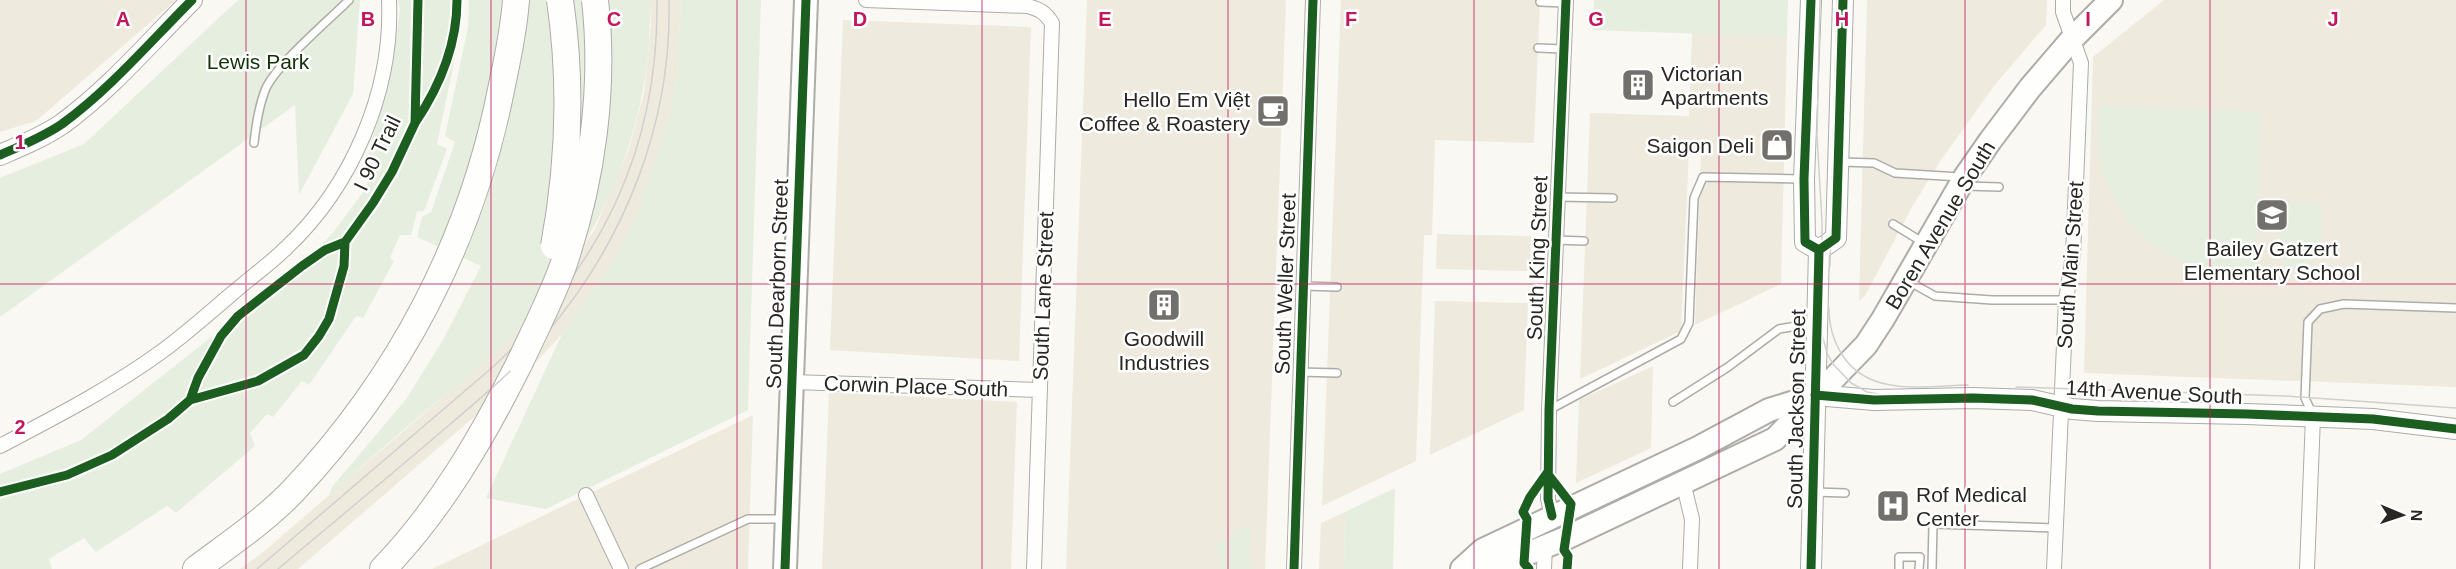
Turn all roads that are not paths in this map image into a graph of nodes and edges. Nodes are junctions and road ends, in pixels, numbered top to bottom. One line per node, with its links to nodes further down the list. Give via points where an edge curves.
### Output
1 (192, 0): 20 (main road, via 90,101 60,125)
2 (349, 0): 19 (lane, via 292,55 267,87)
3 (389, 0): 49 (street, via 383,74 369,122 348,168 320,211 286,248 161,352 91,398)
4 (516, 0): 60 (highway, via 493,129 464,221 422,315 387,375 338,440 290,494)
5 (560, 0): 38 (highway, bridge, via 568,99 560,213)
6 (595, 0): 38 (highway, bridge, via 596,102 584,188 563,265)
7 (806, 0): 41 (main road, South Dearborn Street)
8 (866, 0): 42 (street, South Lane Street, via 1027,6 1038,8 1052,22)
9 (1313, 0): 33 (street, South Weller Street)
10 (1811, 0): 22 (main road)
11 (1844, 0): 21 (main road)
12 (2063, 0): 16 (street, South Main Street)
13 (2111, 0): 16 (main road, Boren Avenue South)
14 (1540, 2): 15 (lane)
15 (1566, 2): 18 (street, South King Street)
16 (2072, 39): 23 (main road, Boren Avenue South, via 2030,88); 35 (street, South Main Street, via 2080,63 2080,93 2073,255)
17 (1538, 48): 18 (lane)
18 (1563, 49): 25 (street, South King Street)
19 (254, 142)
20 (0, 155)
21 (1839, 162): 23 (lane, via 1874,163 1895,173); 31 (main road, via 1836,238)
22 (1804, 179): 31 (main road, via 1805,242); 46 (lane, via 1703,177 1694,198 1689,323 1681,339)
23 (1962, 181): 24 (lane); 30 (main road, Boren Avenue South)
24 (1999, 187)
25 (1557, 197): 26 (lane); 28 (street, South King Street)
26 (1612, 198)
27 (1893, 224): 30 (lane)
28 (1556, 240): 29 (lane); 46 (street, South King Street)
29 (1584, 241)
30 (1926, 244): 32 (main road, Boren Avenue South)
31 (1819, 250): 37 (main road, South Jackson Street)
32 (1906, 280): 35 (lane, via 1935,296); 43 (main road, Boren Avenue South, via 1866,345)
33 (1303, 286): 34 (lane); 39 (street, South Weller Street)
34 (1337, 287)
35 (2066, 300): 45 (street, South Main Street)
36 (2456, 308): 47 (lane, via 2344,304 2314,314 2308,322 2305,398)
37 (1816, 322): 43 (main road, South Jackson Street); 44 (lane, via 1779,328)
38 (520, 362): 59 (highway, via 464,464 421,526)
39 (1300, 372): 40 (lane); 65 (street, South Weller Street)
40 (1337, 373)
41 (792, 382): 42 (street, Corwin Place South); 55 (main road, South Dearborn Street)
42 (1040, 390): 64 (street, South Lane Street)
43 (1815, 395): 45 (main road, 14th Avenue South, via 1874,400 2032,400); 50 (main road, Boren Avenue South, via 1775,439); 51 (main road, South Jackson Street); 54 (main road, via 1769,410)
44 (1673, 402)
45 (2060, 407): 47 (main road, 14th Avenue South); 56 (street, South Main Street)
46 (1549, 410): 54 (street, South King Street, via 1548,500)
47 (2313, 417): 48 (main road, 14th Avenue South, via 2373,419); 74 (street)
48 (2456, 429)
49 (0, 446)
50 (1683, 483): 57 (main road, Boren Avenue South); 68 (street, via 1692,519)
51 (1812, 492): 52 (lane); 69 (main road, South Jackson Street)
52 (1845, 493)
53 (586, 495): 61 (street)
54 (1552, 516): 58 (main road, via 1547,532 1516,548); 66 (main road, via 1483,549)
55 (786, 519): 62 (lane, via 748,519); 63 (main road, South Dearborn Street)
56 (2055, 528): 72 (lane, via 1933,524); 73 (street, South Main Street)
57 (1544, 558): 58 (main road, Boren Avenue South)
58 (1513, 560): 67 (main road, Boren Avenue South)
59 (388, 564)
60 (196, 569)
61 (621, 569)
62 (640, 569)
63 (784, 569)
64 (1034, 569)
65 (1294, 569)
66 (1462, 569)
67 (1490, 569)
68 (1690, 569)
69 (1811, 569)
70 (1899, 569): 71 (lane, via 1899,557 1920,557)
71 (1919, 569)
72 (1932, 569)
73 (2054, 569)
74 (2307, 569)

